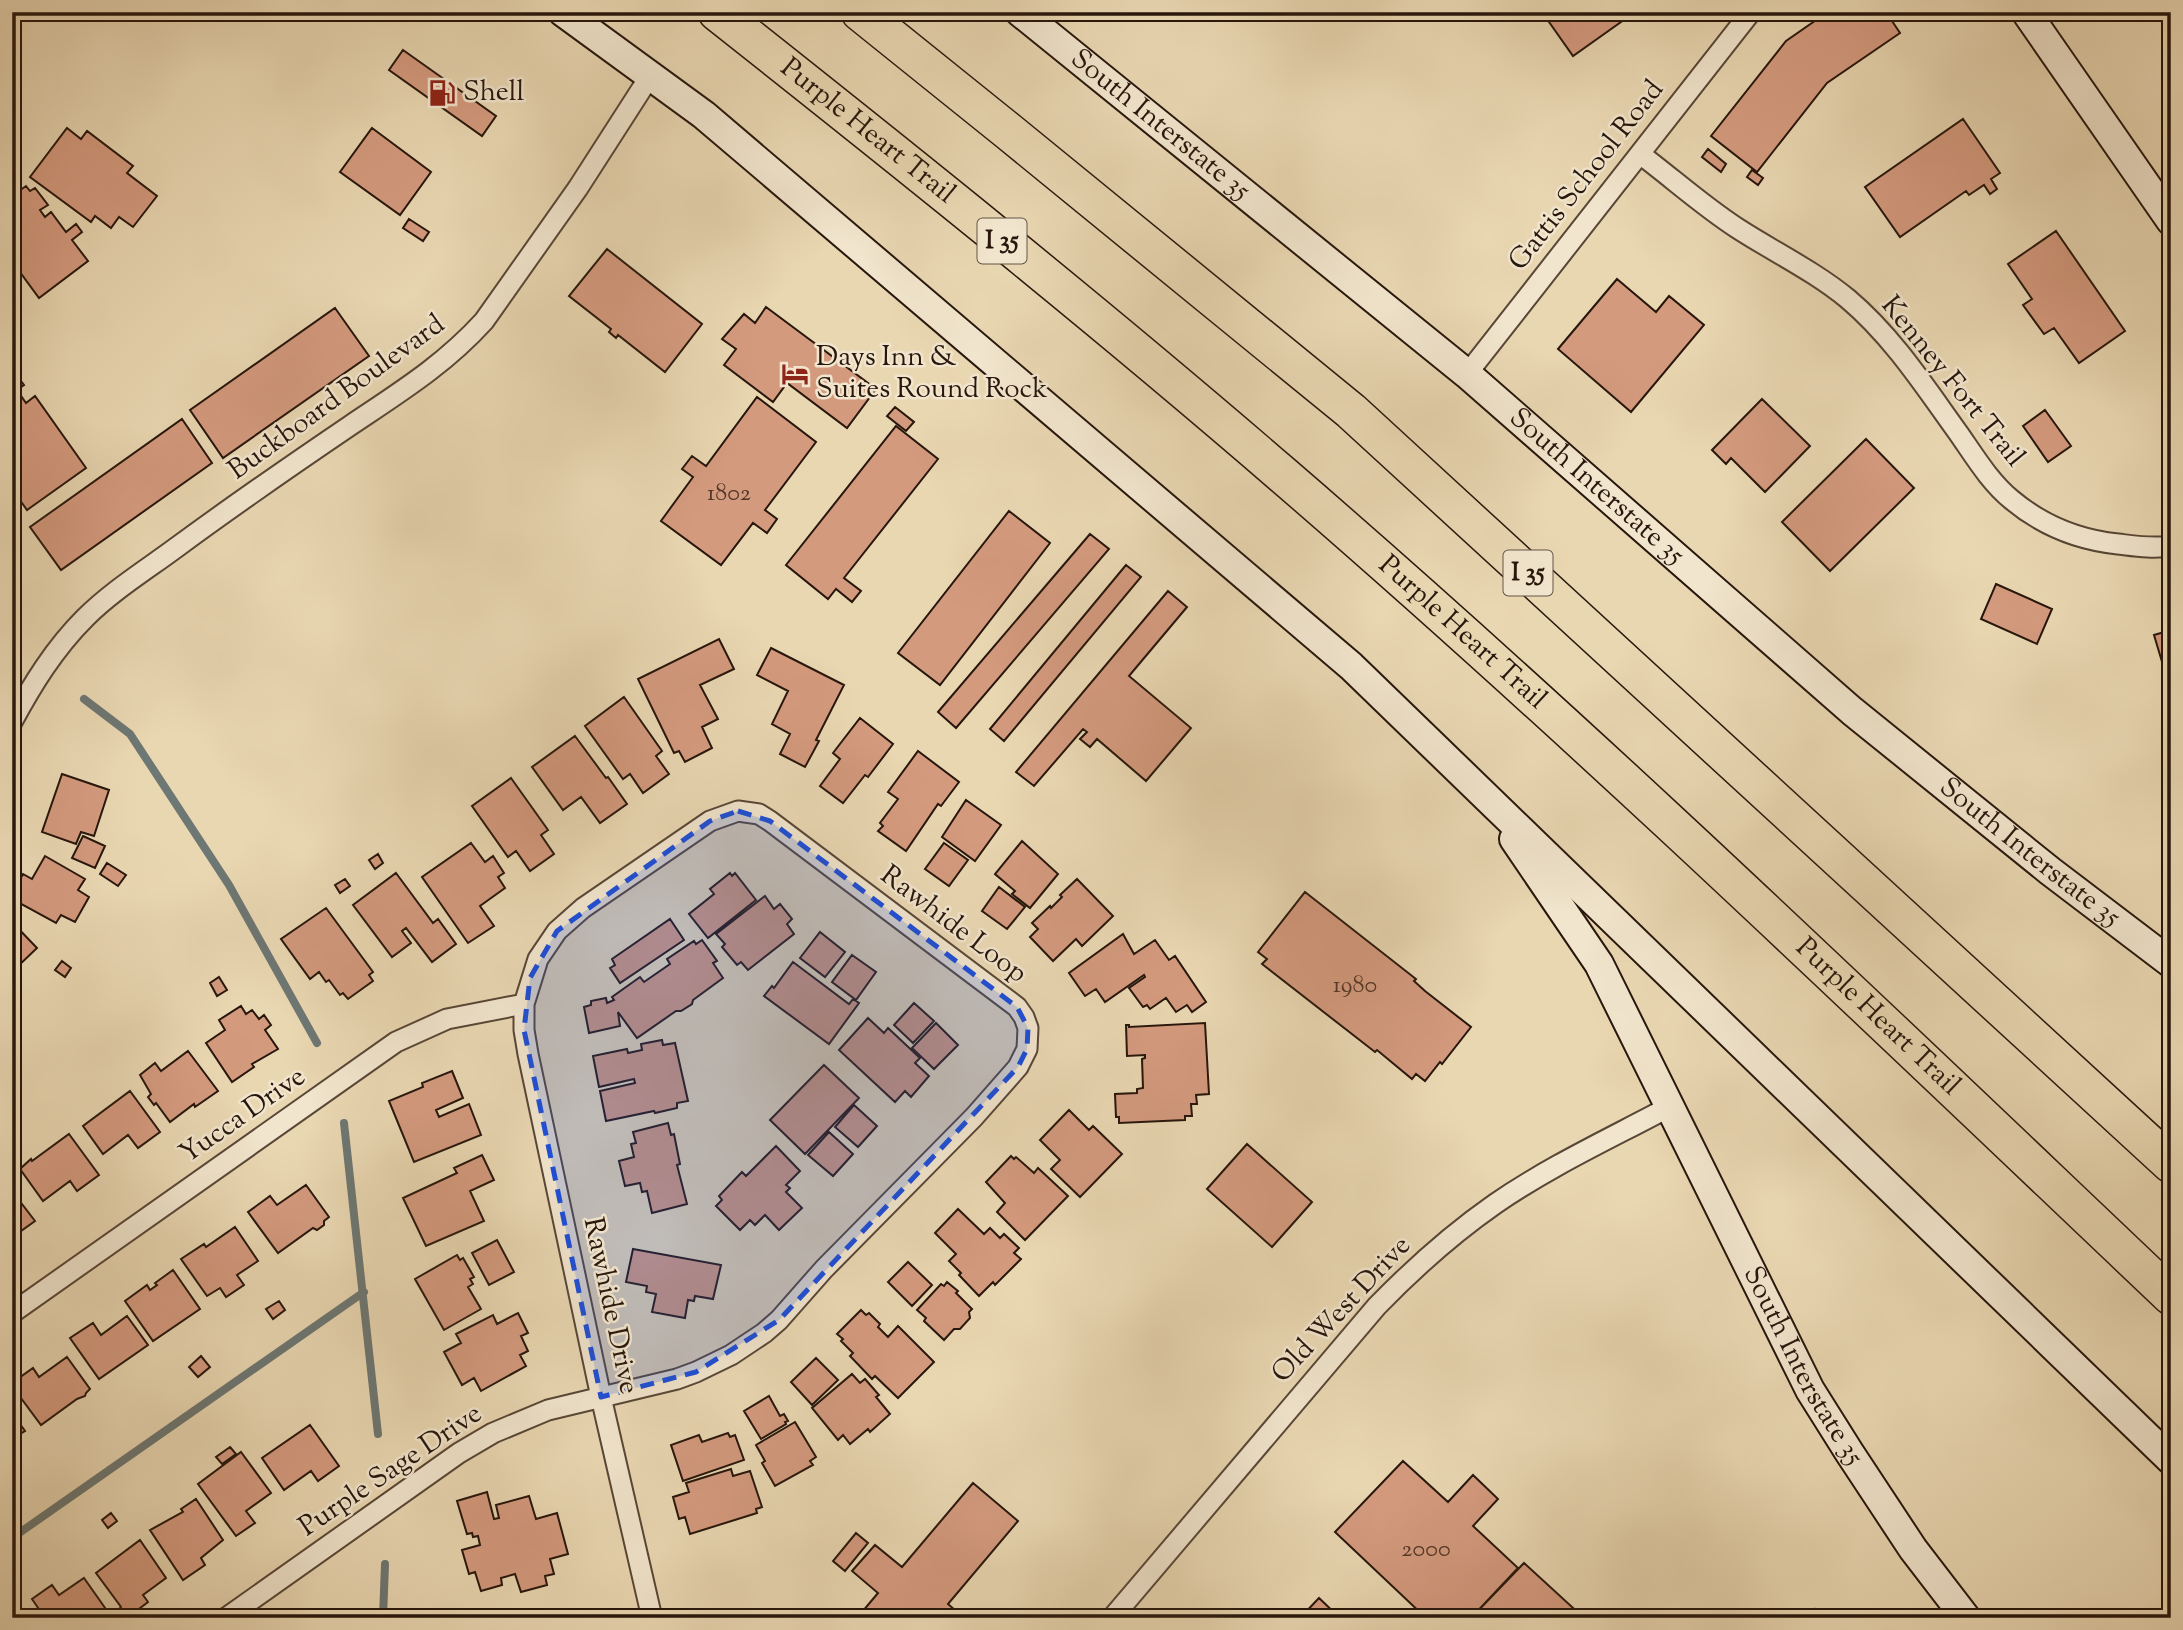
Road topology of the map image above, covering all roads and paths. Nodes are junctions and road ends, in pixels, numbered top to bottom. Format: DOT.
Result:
graph roads {
  1 [pos="563,12"];
  2 [pos="717,12"];
  3 [pos="860,12"];
  4 [pos="1020,12"];
  5 [pos="1751,12"];
  6 [pos="2026,12"];
  7 [pos="650,76"];
  8 [pos="1640,154"];
  9 [pos="2171,221"];
  10 [pos="1467,374"];
  11 [pos="2171,546"];
  12 [pos="12,722"];
  13 [pos="1438,748"];
  14 [pos="2171,963"];
  15 [pos="524,1004"];
  16 [pos="1669,1107"];
  17 [pos="2171,1164"];
  18 [pos="2171,1296"];
  19 [pos="12,1313"];
  20 [pos="601,1397"];
  21 [pos="2171,1460"];
  22 [pos="226,1618"];
  23 [pos="652,1618"];
  24 [pos="1112,1618"];
  25 [pos="1966,1618"];
  1 -- 7 [label="main road, South Interstate 35"];
  2 -- 18 [label="highway, Purple Heart Trail / I 35"];
  3 -- 17 [label="highway, I 35"];
  4 -- 10 [label="main road, South Interstate 35"];
  5 -- 8 [label="street, Gattis School Road"];
  6 -- 9 [label="main road"];
  7 -- 12 [label="street, Buckboard Boulevard"];
  7 -- 13 [label="main road, South Interstate 35"];
  8 -- 10 [label="street, Gattis School Road"];
  8 -- 11 [label="street, Kenney Fort Trail"];
  10 -- 14 [label="main road, South Interstate 35"];
  13 -- 16 [label="main road, South Interstate 35"];
  13 -- 21 [label="main road, South Interstate 35"];
  15 -- 19 [label="street, Yucca Drive"];
  15 -- 20 [label="street, Rawhide Drive"];
  15 -- 20 [label="street, Rawhide Loop"];
  16 -- 24 [label="street, Old West Drive"];
  16 -- 25 [label="main road, South Interstate 35"];
  20 -- 22 [label="street, Purple Sage Drive"];
  20 -- 23 [label="street, Rawhide Drive"];
}
